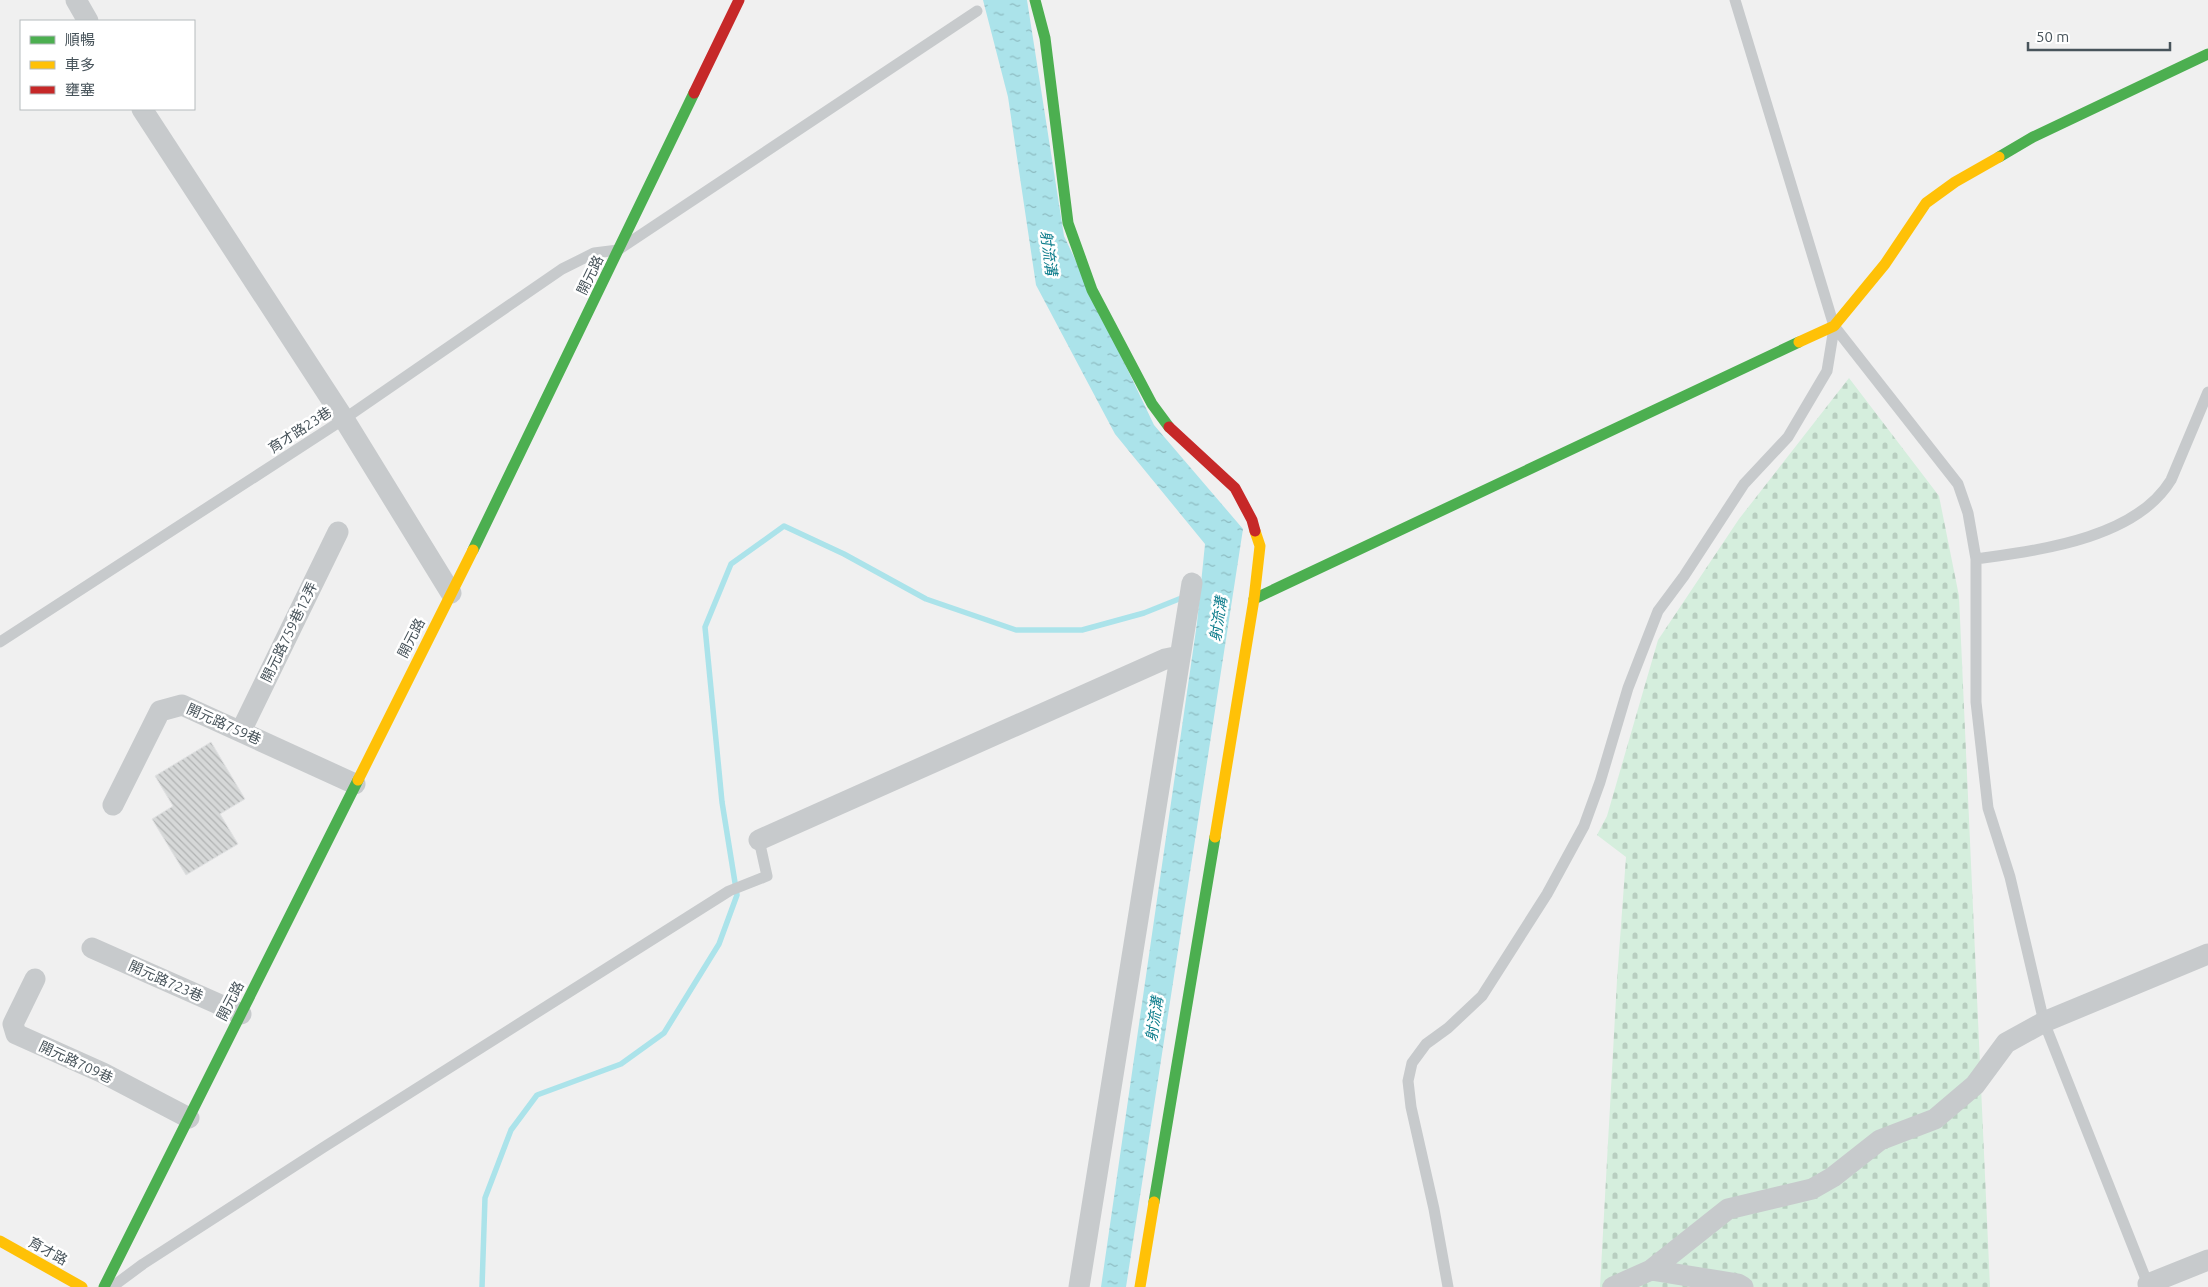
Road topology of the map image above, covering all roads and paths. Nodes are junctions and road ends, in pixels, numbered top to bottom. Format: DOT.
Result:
graph roads {
  1 [pos="76,0"];
  2 [pos="739,0"];
  3 [pos="1035,0"];
  4 [pos="1735,0"];
  5 [pos="977,11"];
  6 [pos="87,20"];
  7 [pos="2208,54"];
  8 [pos="143,110"];
  9 [pos="618,250"];
  10 [pos="1834,326"];
  11 [pos="2208,392"];
  12 [pos="344,419"];
  13 [pos="338,532"];
  14 [pos="1976,559"];
  15 [pos="1192,584"];
  16 [pos="451,593"];
  17 [pos="1254,599"];
  18 [pos="0,642"];
  19 [pos="1180,656"];
  20 [pos="241,731"];
  21 [pos="355,784"];
  22 [pos="113,805"];
  23 [pos="759,840"];
  24 [pos="92,948"];
  25 [pos="2208,954"];
  26 [pos="35,979"];
  27 [pos="241,1014"];
  28 [pos="2044,1022"];
  29 [pos="189,1118"];
  30 [pos="0,1241"];
  31 [pos="2208,1260"];
  32 [pos="1651,1270"];
  33 [pos="2149,1285"];
  34 [pos="82,1287"];
  35 [pos="104,1287"];
  36 [pos="112,1287"];
  37 [pos="1079,1287"];
  38 [pos="1140,1287"];
  39 [pos="1448,1287"];
  40 [pos="1613,1287"];
  41 [pos="1744,1287"];
  1 -- 6 [label="street"];
  2 -- 9 [label="street, 開元路"];
  3 -- 17 [label="street"];
  4 -- 10 [label="lane"];
  5 -- 9 [label="lane"];
  7 -- 10 [label="street"];
  8 -- 12 [label="street"];
  9 -- 12 [label="lane, 育才路23巷"];
  9 -- 16 [label="street, 開元路"];
  10 -- 14 [label="lane"];
  10 -- 17 [label="street"];
  10 -- 39 [label="lane"];
  11 -- 14 [label="lane"];
  12 -- 16 [label="street"];
  12 -- 18 [label="lane, 育才路23巷"];
  13 -- 20 [label="street, 開元路759巷12弄"];
  14 -- 28 [label="lane"];
  15 -- 19 [label="street"];
  16 -- 21 [label="street, 開元路"];
  17 -- 38 [label="street"];
  19 -- 23 [label="street"];
  19 -- 37 [label="street"];
  20 -- 21 [label="street, 開元路759巷"];
  20 -- 22 [label="street, 開元路759巷"];
  21 -- 27 [label="street, 開元路"];
  23 -- 36 [label="lane"];
  24 -- 27 [label="street, 開元路723巷"];
  25 -- 28 [label="street"];
  26 -- 29 [label="street, 開元路709巷"];
  27 -- 29 [label="street, 開元路"];
  28 -- 32 [label="street"];
  28 -- 33 [label="lane"];
  29 -- 35 [label="street, 開元路"];
  30 -- 34 [label="street, 育才路"];
  31 -- 33 [label="street"];
  32 -- 40 [label="street"];
  32 -- 41 [label="street"];
}
